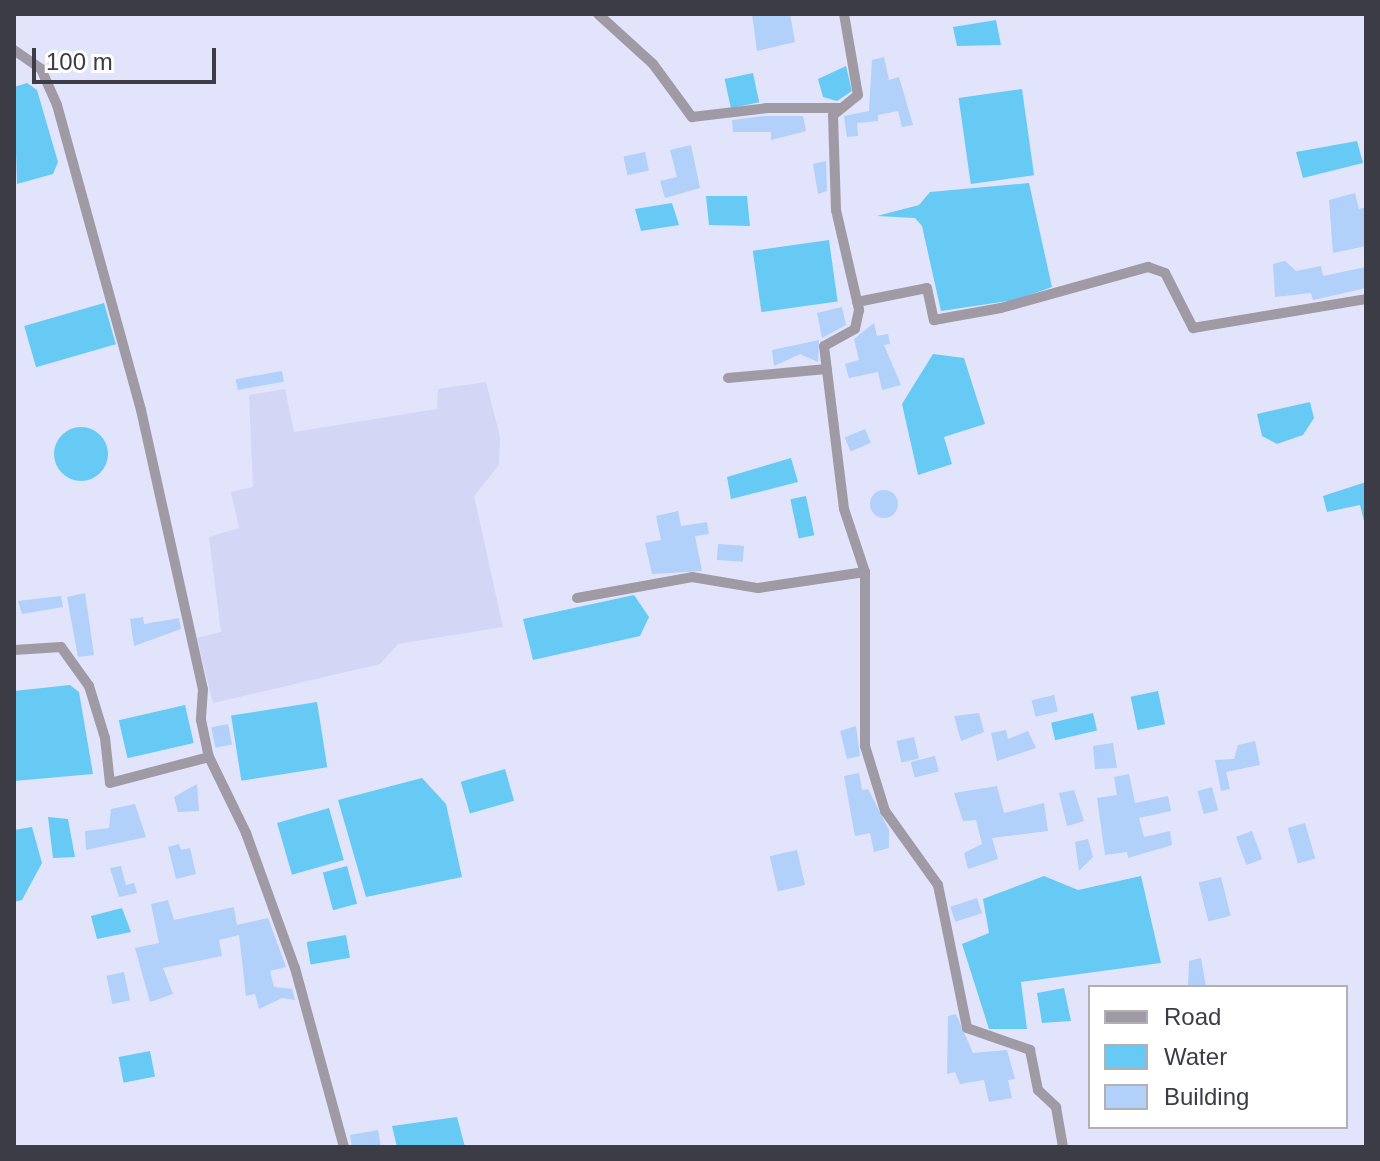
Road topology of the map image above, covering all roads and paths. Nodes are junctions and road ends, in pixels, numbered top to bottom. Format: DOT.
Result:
graph roads {
  1 [pos="598,14"];
  2 [pos="844,14"];
  3 [pos="14,50"];
  4 [pos="841,108"];
  5 [pos="1366,299"];
  6 [pos="857,302"];
  7 [pos="827,369"];
  8 [pos="728,378"];
  9 [pos="865,572"];
  10 [pos="577,598"];
  11 [pos="14,650"];
  12 [pos="209,757"];
  13 [pos="344,1147"];
  14 [pos="1063,1147"];
  1 -- 4 [label="street"];
  2 -- 4 [label="street"];
  3 -- 12 [label="street"];
  4 -- 6 [label="street"];
  5 -- 6 [label="street"];
  6 -- 7 [label="street"];
  7 -- 8 [label="street"];
  7 -- 9 [label="street"];
  9 -- 10 [label="street"];
  9 -- 14 [label="street"];
  11 -- 12 [label="street"];
  12 -- 13 [label="street"];
}
